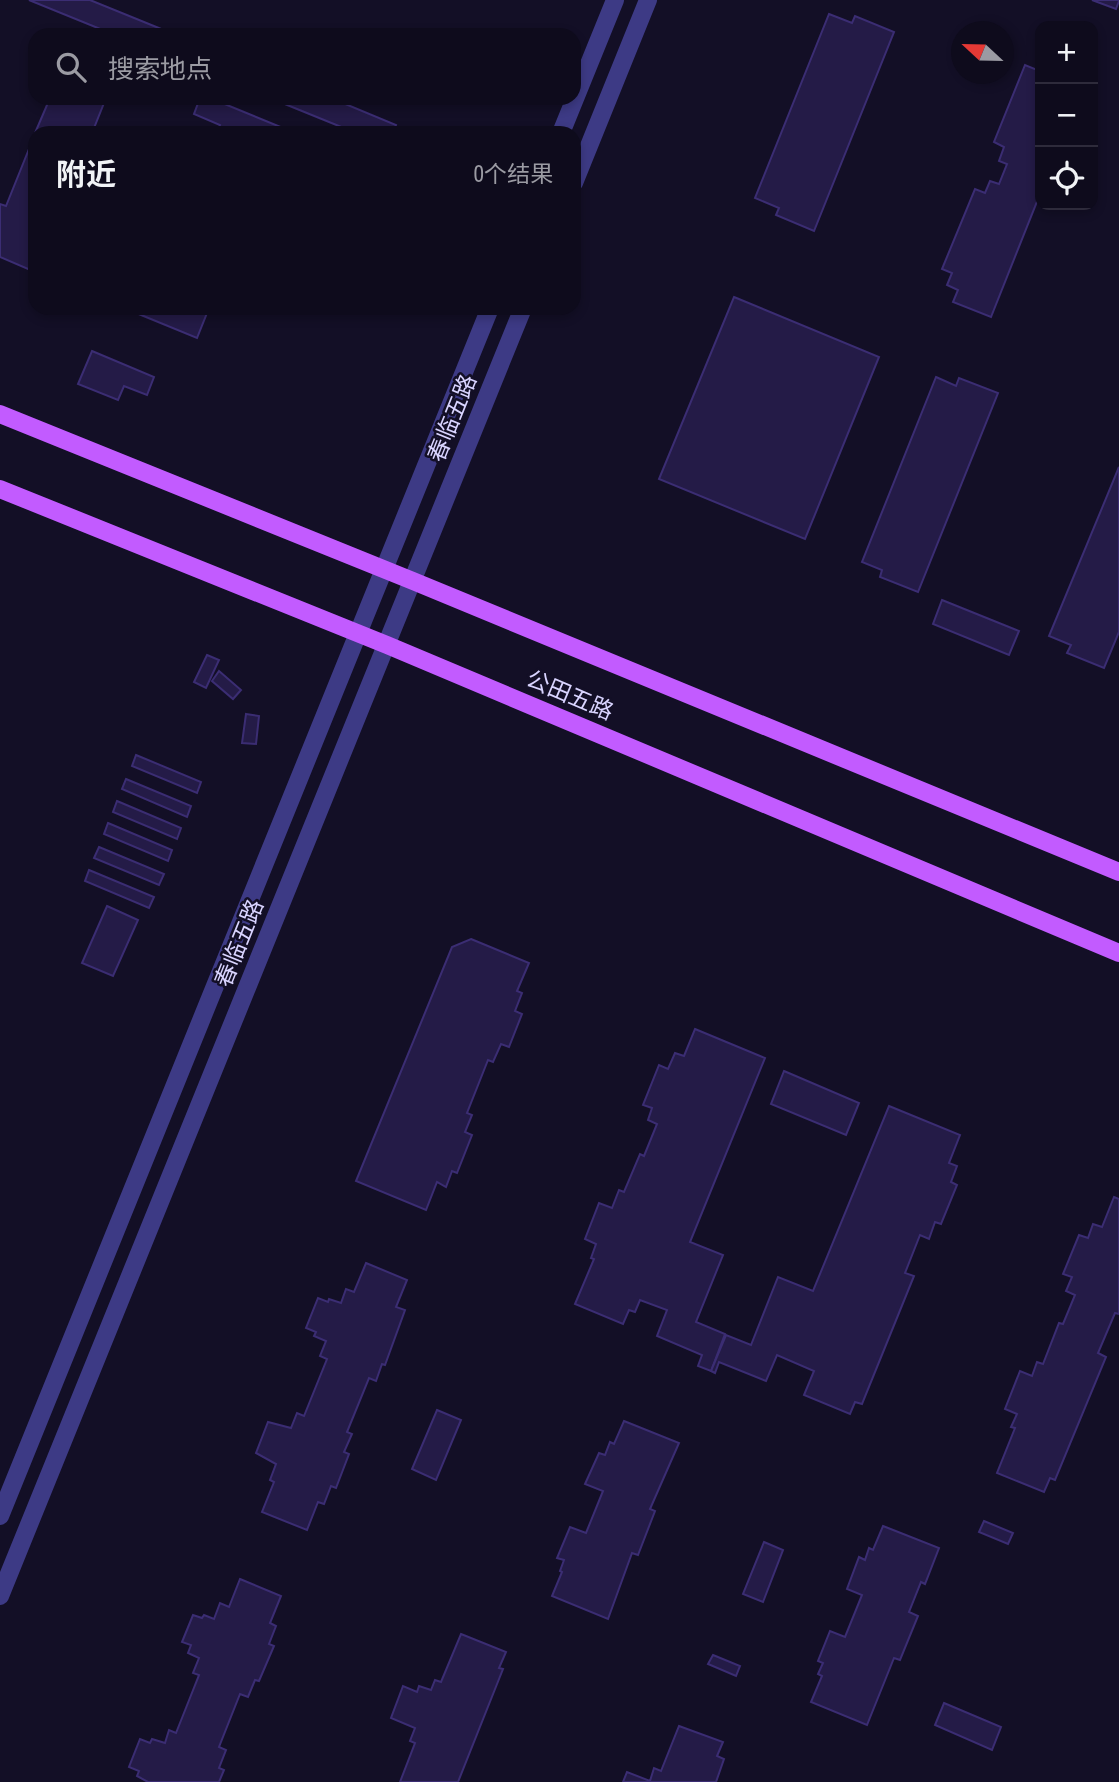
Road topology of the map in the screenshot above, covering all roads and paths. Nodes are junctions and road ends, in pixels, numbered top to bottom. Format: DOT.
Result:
graph roads {
  1 [pos="615,0"];
  2 [pos="648,0"];
  3 [pos="581,84"];
  4 [pos="572,105"];
  5 [pos="564,126"];
  6 [pos="581,166"];
  7 [pos="487,315"];
  8 [pos="520,315"];
  9 [pos="0,414"];
  10 [pos="0,489"];
  11 [pos="384,569"];
  12 [pos="412,580"];
  13 [pos="358,633"];
  14 [pos="387,645"];
  15 [pos="1119,872"];
  16 [pos="1119,953"];
  17 [pos="0,1516"];
  18 [pos="0,1596"];
  1 -- 3 [label="street"];
  2 -- 6 [label="street"];
  4 -- 5 [label="street"];
  7 -- 11 [label="street, 春临五路"];
  8 -- 12 [label="street, 春临五路"];
  9 -- 11 [label="main road, 公田五路"];
  10 -- 13 [label="main road, 公田五路"];
  11 -- 12 [label="main road, 公田五路"];
  11 -- 13 [label="street, 春临五路"];
  12 -- 14 [label="street, 春临五路"];
  12 -- 15 [label="main road, 公田五路"];
  13 -- 14 [label="main road, 公田五路"];
  13 -- 17 [label="street, 春临五路"];
  14 -- 16 [label="main road, 公田五路"];
  14 -- 18 [label="street, 春临五路"];
}
